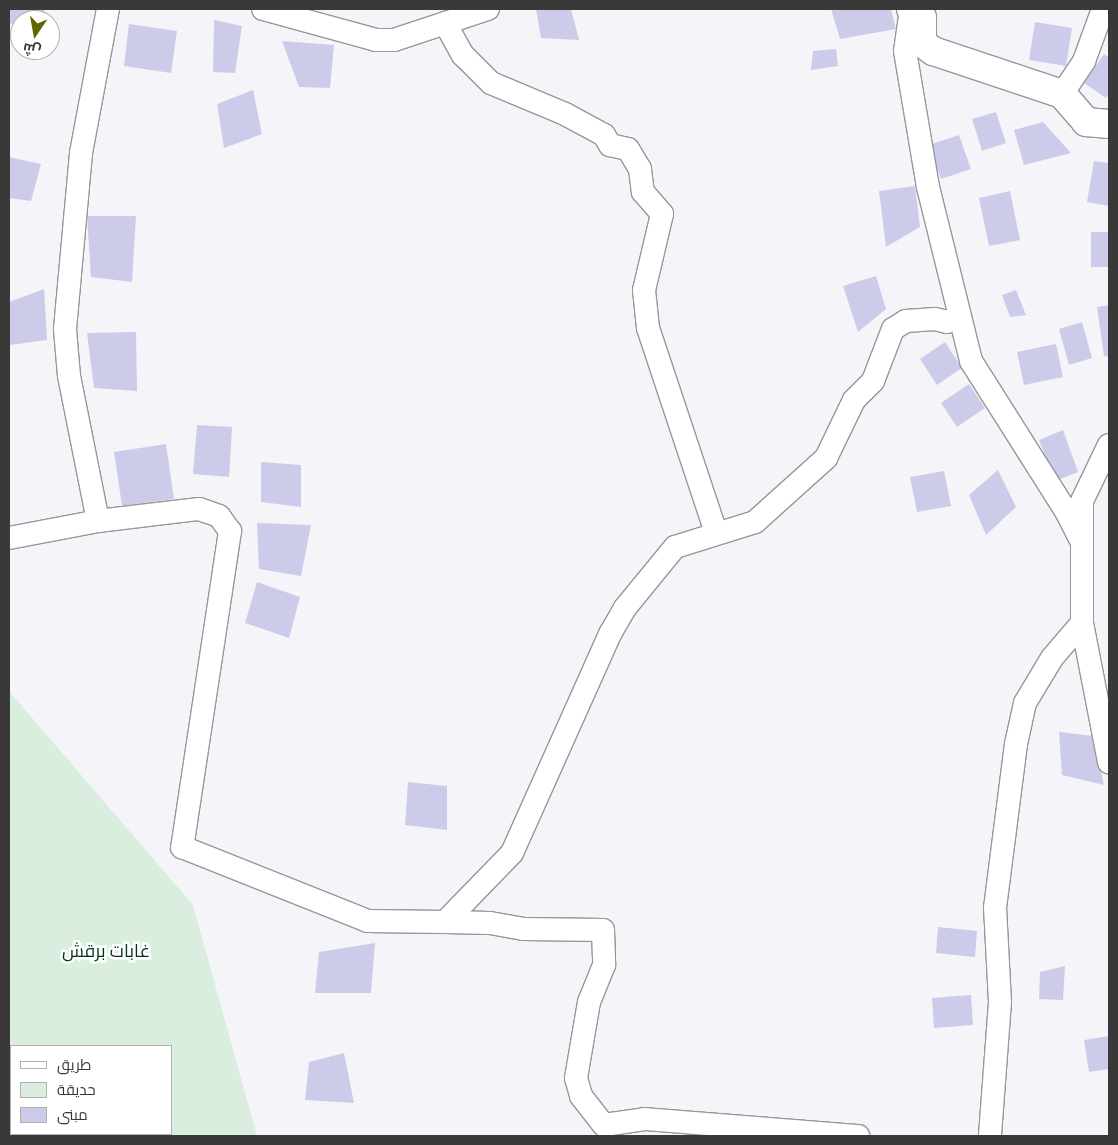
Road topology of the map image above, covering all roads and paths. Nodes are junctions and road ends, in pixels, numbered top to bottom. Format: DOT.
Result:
graph roads {
  1 [pos="108,9"];
  2 [pos="263,9"];
  3 [pos="488,9"];
  4 [pos="911,9"];
  5 [pos="1103,9"];
  6 [pos="445,24"];
  7 [pos="1062,94"];
  8 [pos="1109,124"];
  9 [pos="960,316"];
  10 [pos="1109,445"];
  11 [pos="98,522"];
  12 [pos="716,532"];
  13 [pos="9,538"];
  14 [pos="1082,542"];
  15 [pos="1082,623"];
  16 [pos="1109,762"];
  17 [pos="445,922"];
  18 [pos="858,1136"];
  19 [pos="990,1136"];
  1 -- 11 [label="street"];
  2 -- 6 [label="street"];
  3 -- 6 [label="street"];
  4 -- 7 [label="street"];
  4 -- 9 [label="street"];
  5 -- 7 [label="street"];
  6 -- 12 [label="street"];
  7 -- 8 [label="street"];
  9 -- 12 [label="street"];
  9 -- 14 [label="street"];
  10 -- 14 [label="street"];
  11 -- 13 [label="street"];
  11 -- 17 [label="street"];
  12 -- 17 [label="street"];
  14 -- 15 [label="street"];
  15 -- 16 [label="street"];
  15 -- 19 [label="street"];
  17 -- 18 [label="street"];
}
